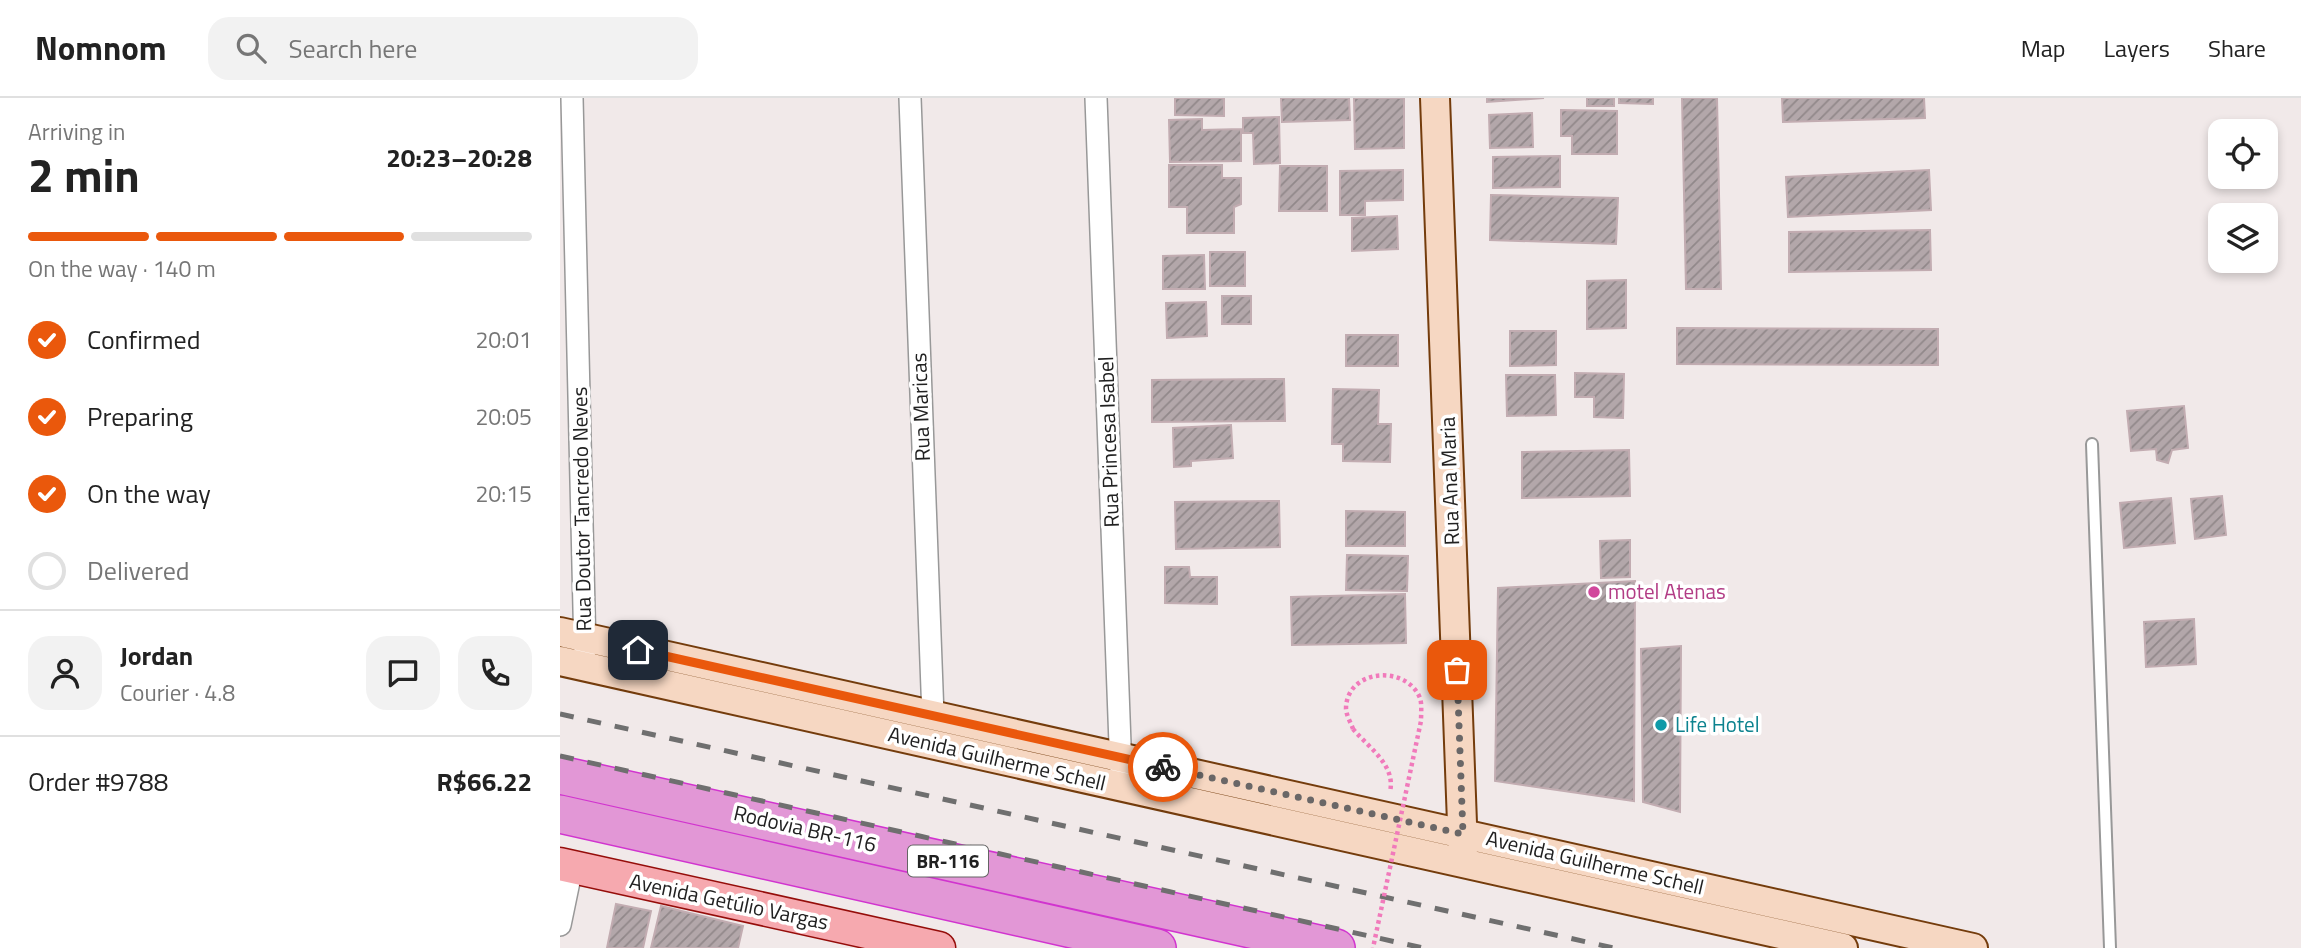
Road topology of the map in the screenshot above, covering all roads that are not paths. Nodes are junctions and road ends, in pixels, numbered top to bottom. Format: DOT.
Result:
graph roads {
  1 [pos="572,98"];
  2 [pos="909,98"];
  3 [pos="1096,98"];
  4 [pos="1435,98"];
  5 [pos="2092,444"];
  6 [pos="572,635"];
  7 [pos="573,664"];
  8 [pos="933,716"];
  9 [pos="1121,758"];
  10 [pos="560,775"];
  11 [pos="1121,787"];
  12 [pos="560,814"];
  13 [pos="1463,834"];
  14 [pos="1463,863"];
  15 [pos="566,866"];
  16 [pos="560,925"];
  17 [pos="939,948"];
  18 [pos="1157,948"];
  19 [pos="1336,948"];
  20 [pos="1843,948"];
  21 [pos="1973,948"];
  22 [pos="2110,948"];
  1 -- 6 [label="street, Rua Doutor Tancredo Neves"];
  2 -- 8 [label="street, Rua Maricas"];
  3 -- 9 [label="street, Rua Princesa Isabel"];
  4 -- 13 [label="main road, Rua Ana Maria"];
  5 -- 22 [label="lane"];
  6 -- 7 [label="street, Rua Doutor Tancredo Neves"];
  6 -- 8 [label="main road, Avenida Guilherme Schell"];
  7 -- 11 [label="main road, Avenida Guilherme Schell"];
  8 -- 9 [label="main road, Avenida Guilherme Schell"];
  9 -- 11 [label="street, Rua Princesa Isabel"];
  9 -- 13 [label="main road, Avenida Guilherme Schell"];
  10 -- 19 [label="highway, Rodovia BR-116 / BR-116"];
  11 -- 14 [label="main road, Avenida Guilherme Schell"];
  12 -- 18 [label="highway, Rodovia BR-116 / BR-116"];
  13 -- 14 [label="main road, Rua Ana Maria"];
  13 -- 21 [label="main road, Avenida Guilherme Schell"];
  14 -- 20 [label="main road, Avenida Guilherme Schell"];
  15 -- 16 [label="street"];
  15 -- 17 [label="main road, Avenida Getúlio Vargas"];
}
